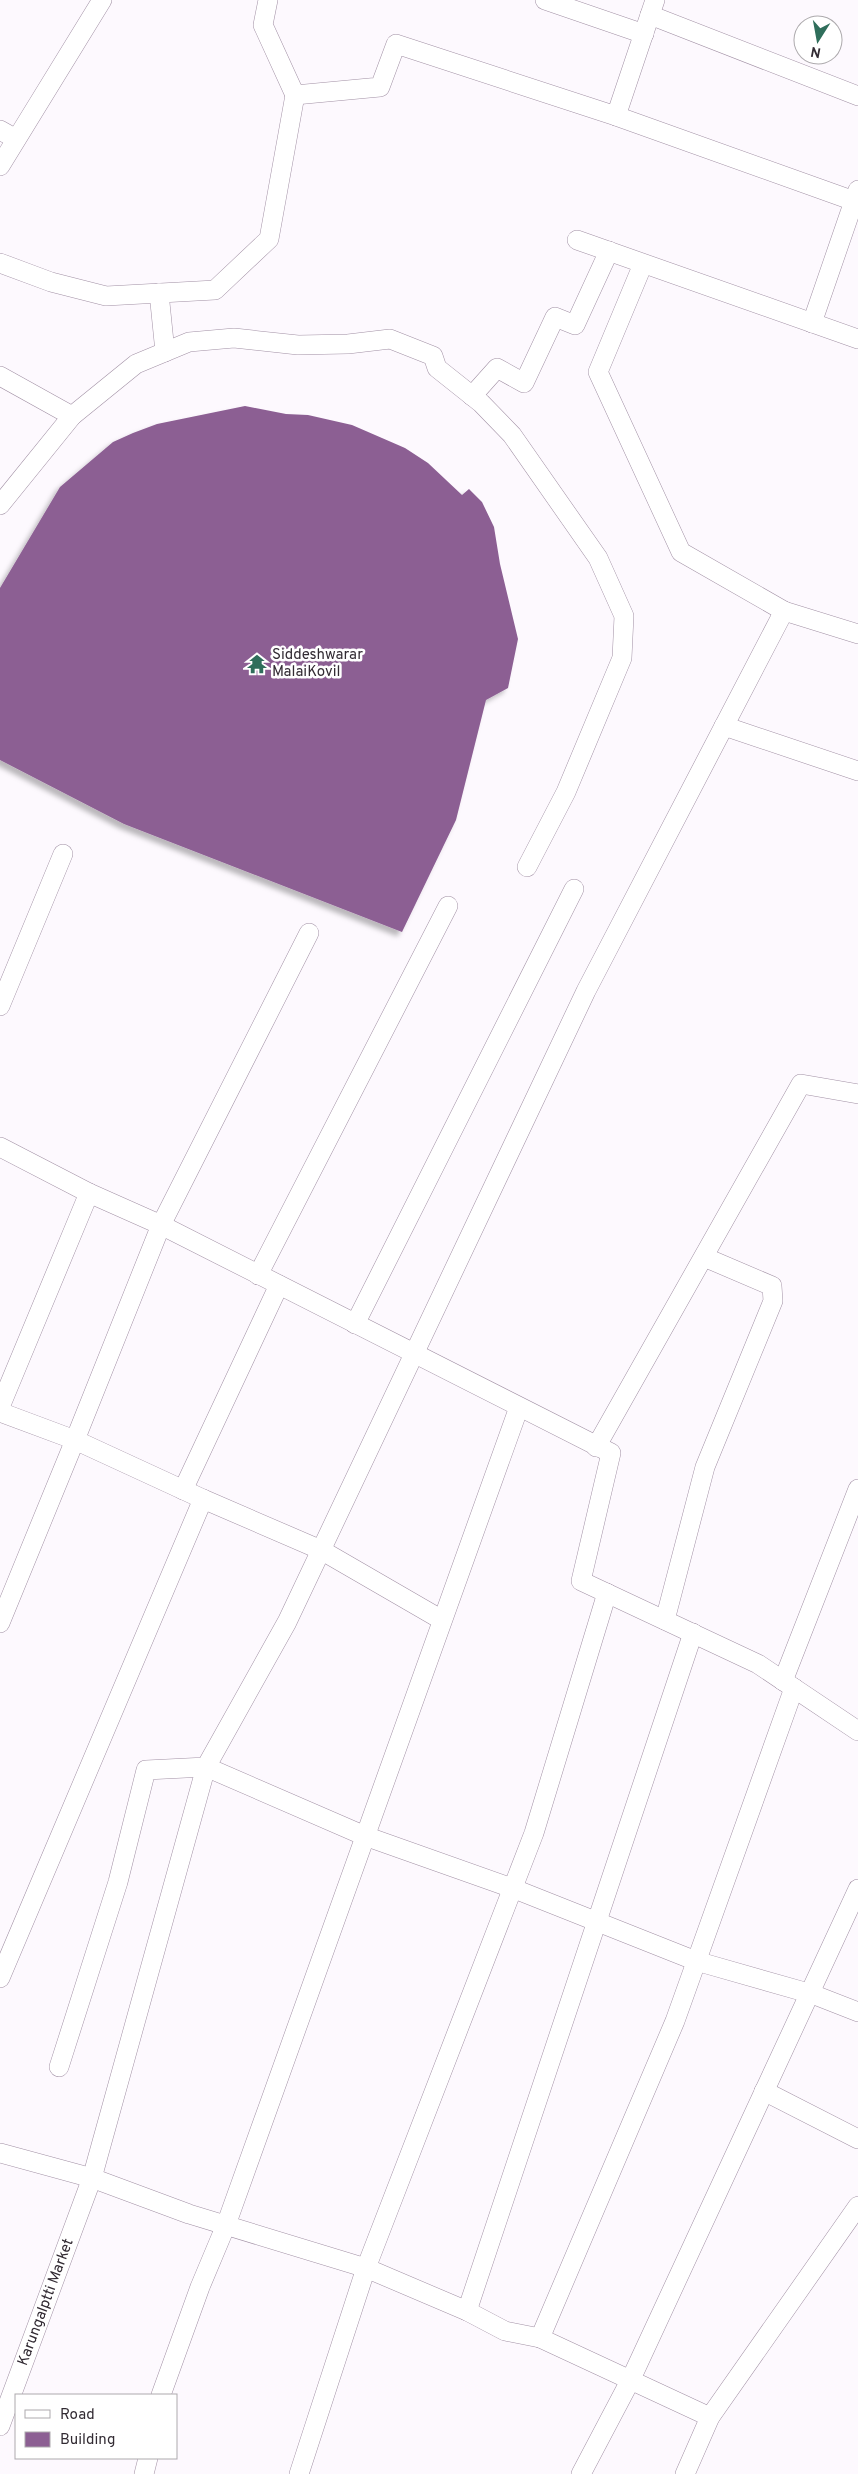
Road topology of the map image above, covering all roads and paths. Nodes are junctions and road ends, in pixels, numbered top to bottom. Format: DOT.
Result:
graph roads {
  1 [pos="102,0"];
  2 [pos="268,0"];
  3 [pos="545,0"];
  4 [pos="652,8"];
  5 [pos="644,34"];
  6 [pos="295,95"];
  7 [pos="858,96"];
  8 [pos="616,116"];
  9 [pos="8,135"];
  10 [pos="0,166"];
  11 [pos="856,196"];
  12 [pos="577,240"];
  13 [pos="609,251"];
  14 [pos="0,263"];
  15 [pos="643,264"];
  16 [pos="159,293"];
  17 [pos="812,324"];
  18 [pos="858,339"];
  19 [pos="165,352"];
  20 [pos="0,376"];
  21 [pos="472,396"];
  22 [pos="72,416"];
  23 [pos="0,505"];
  24 [pos="784,611"];
  25 [pos="858,634"];
  26 [pos="724,726"];
  27 [pos="858,771"];
  28 [pos="63,854"];
  29 [pos="527,867"];
  30 [pos="574,889"];
  31 [pos="448,906"];
  32 [pos="309,933"];
  33 [pos="0,1006"];
  34 [pos="858,1094"];
  35 [pos="0,1147"];
  36 [pos="89,1193"];
  37 [pos="160,1225"];
  38 [pos="704,1257"];
  39 [pos="258,1274"];
  40 [pos="279,1285"];
  41 [pos="355,1324"];
  42 [pos="414,1354"];
  43 [pos="0,1407"];
  44 [pos="519,1407"];
  45 [pos="0,1412"];
  46 [pos="76,1440"];
  47 [pos="596,1446"];
  48 [pos="858,1489"];
  49 [pos="183,1490"];
  50 [pos="203,1499"];
  51 [pos="321,1550"];
  52 [pos="607,1593"];
  53 [pos="442,1620"];
  54 [pos="665,1620"];
  55 [pos="0,1623"];
  56 [pos="692,1633"];
  57 [pos="788,1684"];
  58 [pos="858,1731"];
  59 [pos="206,1767"];
  60 [pos="365,1836"];
  61 [pos="512,1888"];
  62 [pos="858,1889"];
  63 [pos="597,1921"];
  64 [pos="696,1961"];
  65 [pos="0,1978"];
  66 [pos="809,1994"];
  67 [pos="858,2012"];
  68 [pos="59,2067"];
  69 [pos="764,2091"];
  70 [pos="858,2139"];
  71 [pos="0,2153"];
  72 [pos="92,2178"];
  73 [pos="858,2206"];
  74 [pos="226,2225"];
  75 [pos="366,2268"];
  76 [pos="467,2311"];
  77 [pos="540,2338"];
  78 [pos="630,2381"];
  79 [pos="161,2394"];
  80 [pos="710,2417"];
  81 [pos="0,2426"];
  82 [pos="148,2459"];
  83 [pos="144,2474"];
  84 [pos="299,2474"];
  85 [pos="581,2474"];
  86 [pos="685,2474"];
  1 -- 9 [label="street"];
  2 -- 6 [label="street"];
  3 -- 5 [label="street"];
  4 -- 5 [label="street"];
  4 -- 7 [label="street"];
  5 -- 8 [label="street"];
  6 -- 8 [label="street"];
  6 -- 16 [label="street"];
  8 -- 11 [label="street"];
  9 -- 10 [label="street"];
  11 -- 17 [label="street"];
  12 -- 13 [label="street"];
  13 -- 15 [label="street"];
  13 -- 21 [label="street"];
  14 -- 16 [label="street"];
  15 -- 17 [label="street"];
  15 -- 24 [label="street"];
  16 -- 19 [label="street"];
  17 -- 18 [label="street"];
  19 -- 21 [label="street"];
  19 -- 22 [label="street"];
  20 -- 22 [label="street"];
  21 -- 29 [label="street"];
  22 -- 23 [label="street"];
  24 -- 25 [label="street"];
  24 -- 26 [label="street, Karungalptti Market"];
  26 -- 27 [label="street"];
  26 -- 42 [label="street, Karungalptti Market"];
  28 -- 33 [label="street"];
  30 -- 41 [label="street"];
  31 -- 39 [label="street"];
  32 -- 37 [label="street"];
  34 -- 38 [label="street"];
  35 -- 36 [label="street"];
  36 -- 37 [label="street"];
  36 -- 43 [label="street"];
  37 -- 39 [label="street"];
  37 -- 46 [label="street"];
  38 -- 47 [label="street"];
  38 -- 54 [label="street"];
  39 -- 40 [label="street"];
  40 -- 41 [label="street"];
  40 -- 49 [label="street"];
  41 -- 42 [label="street"];
  42 -- 44 [label="street"];
  42 -- 51 [label="street, Karungalptti Market"];
  44 -- 47 [label="street"];
  44 -- 53 [label="street"];
  45 -- 46 [label="street"];
  46 -- 49 [label="street"];
  46 -- 55 [label="street"];
  47 -- 52 [label="street"];
  48 -- 57 [label="street"];
  49 -- 50 [label="street"];
  50 -- 51 [label="street"];
  50 -- 65 [label="street"];
  51 -- 53 [label="street"];
  51 -- 59 [label="street, Karungalptti Market"];
  52 -- 54 [label="street"];
  52 -- 61 [label="street"];
  53 -- 60 [label="street"];
  54 -- 56 [label="street"];
  56 -- 57 [label="street"];
  56 -- 63 [label="street"];
  57 -- 58 [label="street"];
  57 -- 64 [label="street"];
  59 -- 60 [label="street"];
  59 -- 68 [label="street"];
  59 -- 72 [label="street, Karungalptti Market"];
  60 -- 61 [label="street"];
  60 -- 74 [label="street"];
  61 -- 63 [label="street"];
  61 -- 75 [label="street"];
  62 -- 66 [label="street"];
  63 -- 64 [label="street"];
  63 -- 76 [label="street"];
  64 -- 66 [label="street"];
  64 -- 77 [label="street"];
  66 -- 67 [label="street"];
  66 -- 69 [label="street"];
  69 -- 70 [label="street"];
  69 -- 78 [label="street"];
  71 -- 72 [label="street"];
  72 -- 74 [label="street"];
  72 -- 81 [label="street, Karungalptti Market"];
  73 -- 80 [label="street"];
  74 -- 75 [label="street"];
  74 -- 79 [label="street"];
  75 -- 76 [label="street"];
  75 -- 84 [label="street"];
  76 -- 77 [label="street"];
  77 -- 78 [label="street"];
  78 -- 80 [label="street"];
  78 -- 85 [label="street"];
  80 -- 86 [label="street"];
  82 -- 83 [label="street"];
}
